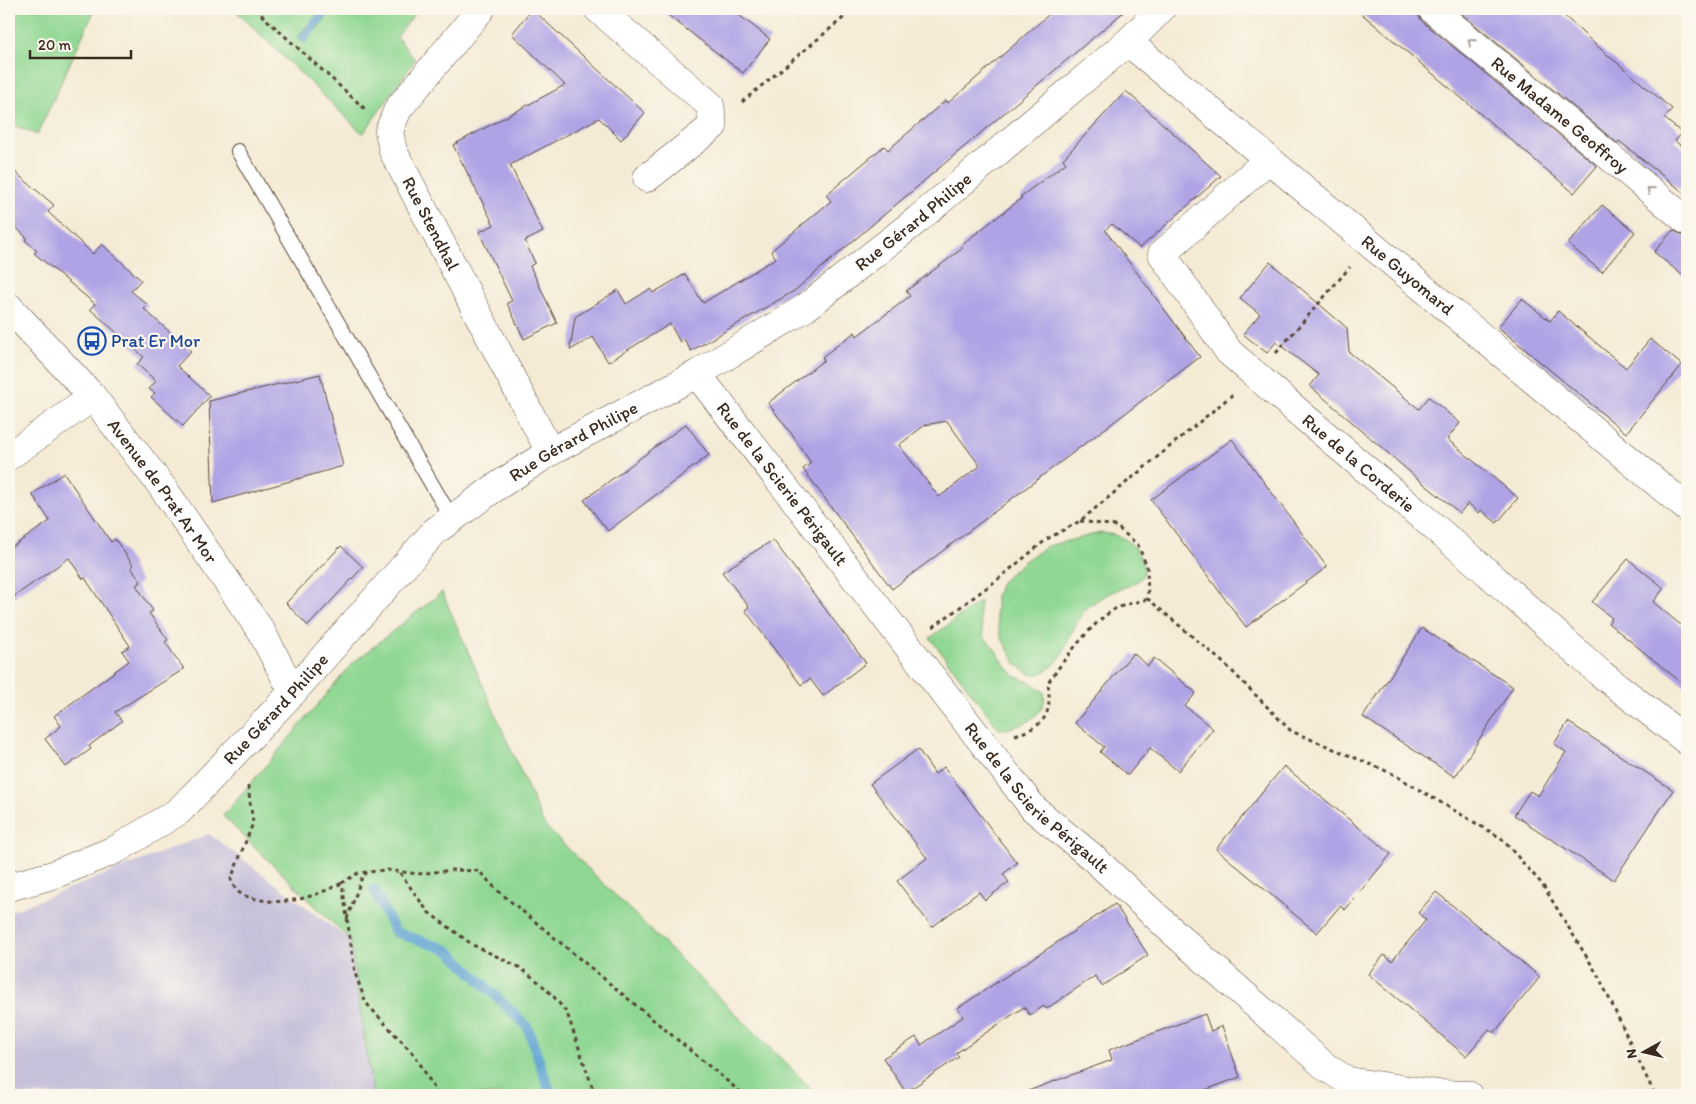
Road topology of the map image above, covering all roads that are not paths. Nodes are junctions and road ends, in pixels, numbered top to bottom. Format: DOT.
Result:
graph roads {
  1 [pos="481,9"];
  2 [pos="598,9"];
  3 [pos="1161,9"];
  4 [pos="1432,9"];
  5 [pos="1128,42"];
  6 [pos="238,151"];
  7 [pos="1268,160"];
  8 [pos="647,178"];
  9 [pos="1687,221"];
  10 [pos="9,307"];
  11 [pos="697,374"];
  12 [pos="93,397"];
  13 [pos="550,452"];
  14 [pos="9,456"];
  15 [pos="1687,508"];
  16 [pos="452,519"];
  17 [pos="293,692"];
  18 [pos="1687,742"];
  19 [pos="9,887"];
  20 [pos="1468,1095"];
  1 -- 13 [label="street, Rue Stendhal"];
  2 -- 8 [label="street"];
  3 -- 5 [label="street, Rue Gérard Philipe"];
  9 -- 4 [label="street, Rue Madame Geoffroy, one-way"];
  5 -- 7 [label="street, Rue Guyomard"];
  5 -- 11 [label="street, Rue Gérard Philipe"];
  6 -- 16 [label="lane"];
  7 -- 15 [label="street, Rue Guyomard"];
  7 -- 18 [label="street, Rue de la Corderie"];
  10 -- 12 [label="street, Avenue de Prat Ar Mor"];
  11 -- 13 [label="street, Rue Gérard Philipe"];
  11 -- 20 [label="street, Rue de la Scierie Périgault"];
  12 -- 14 [label="street"];
  12 -- 17 [label="street, Avenue de Prat Ar Mor"];
  13 -- 16 [label="street, Rue Gérard Philipe"];
  16 -- 17 [label="street, Rue Gérard Philipe"];
  17 -- 19 [label="street, Rue Gérard Philipe"];
}
